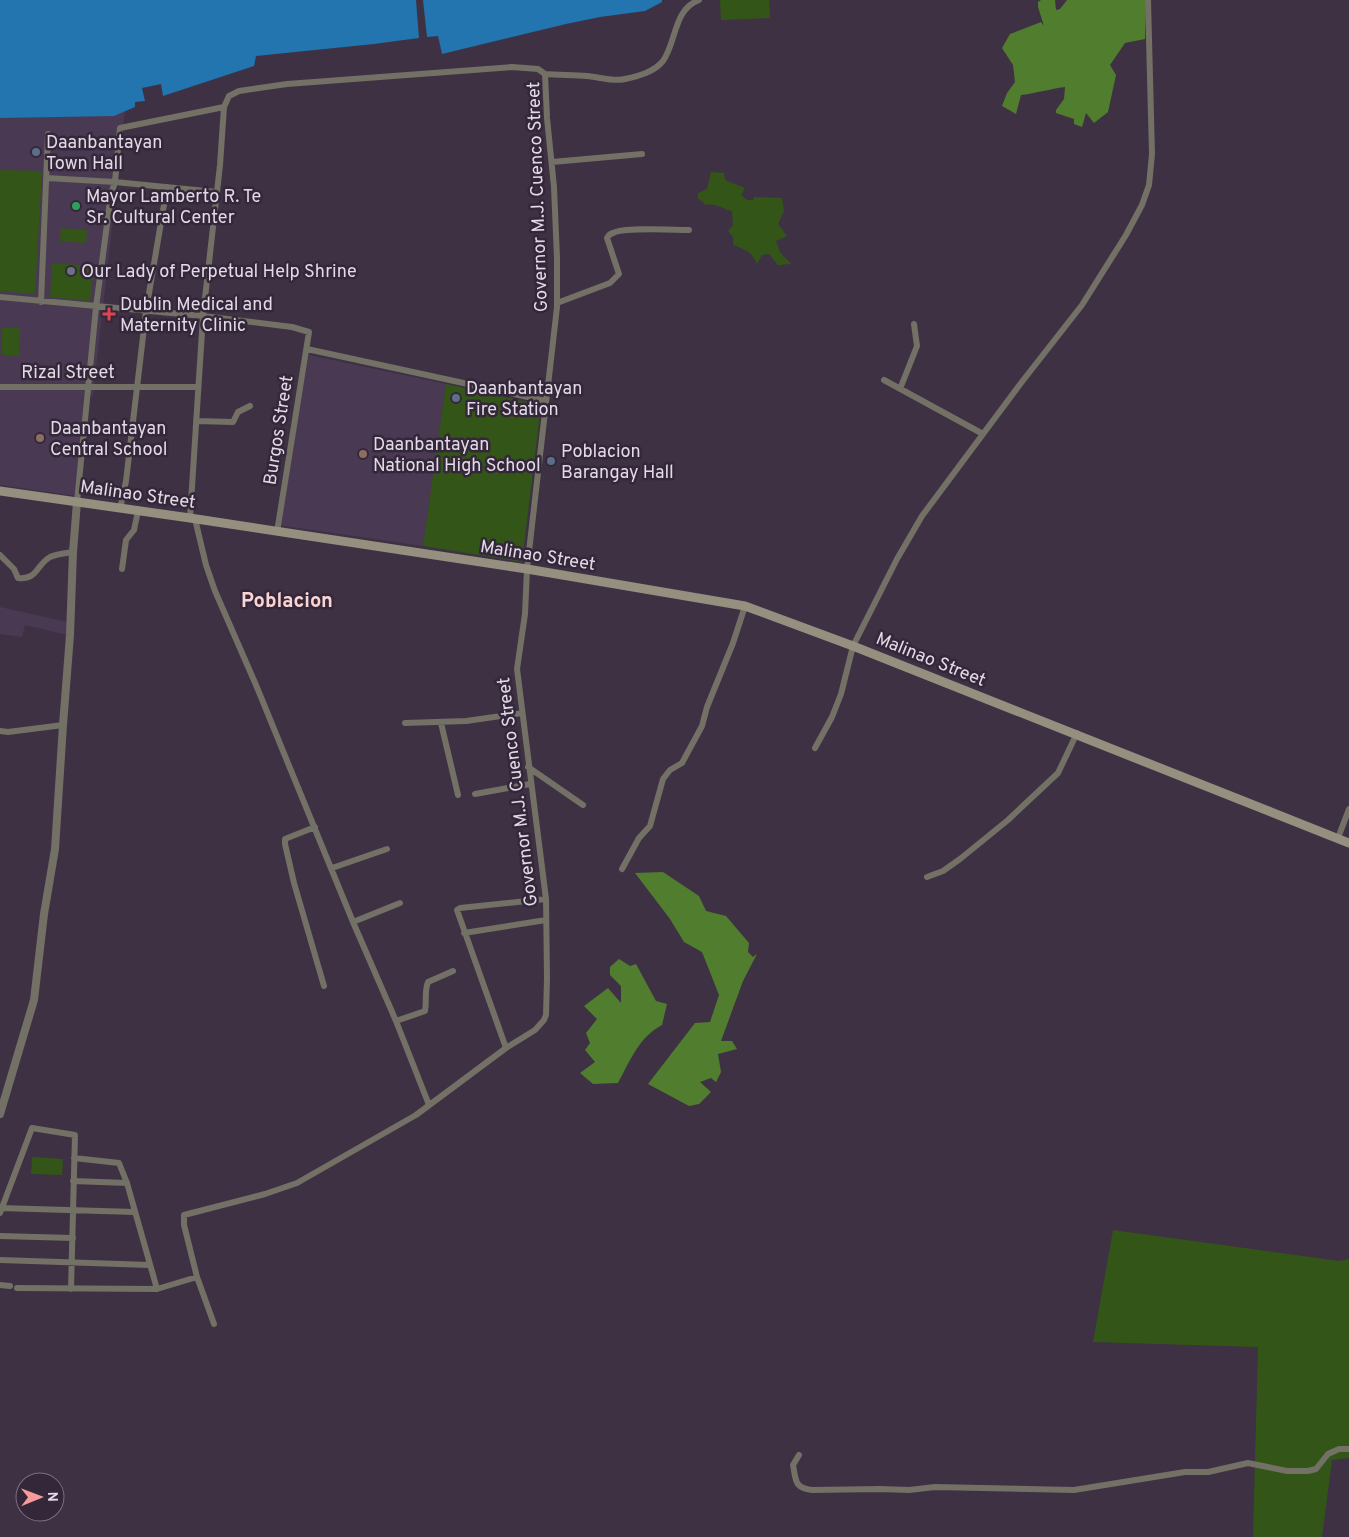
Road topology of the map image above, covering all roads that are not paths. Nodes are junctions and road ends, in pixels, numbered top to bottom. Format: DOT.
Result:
graph roads {
  1 [pos="700,0"];
  2 [pos="1148,0"];
  3 [pos="545,74"];
  4 [pos="224,107"];
  5 [pos="48,134"];
  6 [pos="642,154"];
  7 [pos="552,162"];
  8 [pos="47,178"];
  9 [pos="115,182"];
  10 [pos="167,187"];
  11 [pos="216,192"];
  12 [pos="689,230"];
  13 [pos="0,298"];
  14 [pos="41,302"];
  15 [pos="557,303"];
  16 [pos="96,306"];
  17 [pos="146,311"];
  18 [pos="203,316"];
  19 [pos="914,324"];
  20 [pos="307,349"];
  21 [pos="884,380"];
  22 [pos="0,387"];
  23 [pos="136,387"];
  24 [pos="198,387"];
  25 [pos="89,388"];
  26 [pos="900,388"];
  27 [pos="546,401"];
  28 [pos="250,406"];
  29 [pos="196,422"];
  30 [pos="983,434"];
  31 [pos="0,491"];
  32 [pos="77,502"];
  33 [pos="120,508"];
  34 [pos="138,511"];
  35 [pos="193,518"];
  36 [pos="277,532"];
  37 [pos="73,552"];
  38 [pos="0,555"];
  39 [pos="122,569"];
  40 [pos="527,569"];
  41 [pos="745,606"];
  42 [pos="853,646"];
  43 [pos="522,713"];
  44 [pos="405,723"];
  45 [pos="441,723"];
  46 [pos="62,725"];
  47 [pos="0,731"];
  48 [pos="1077,733"];
  49 [pos="815,748"];
  50 [pos="528,768"];
  51 [pos="530,784"];
  52 [pos="474,794"];
  53 [pos="458,795"];
  54 [pos="583,805"];
  55 [pos="1349,809"];
  56 [pos="315,827"];
  57 [pos="1338,838"];
  58 [pos="1349,843"];
  59 [pos="387,850"];
  60 [pos="332,868"];
  61 [pos="622,869"];
  62 [pos="928,877"];
  63 [pos="546,899"];
  64 [pos="400,903"];
  65 [pos="546,920"];
  66 [pos="353,922"];
  67 [pos="464,933"];
  68 [pos="454,971"];
  69 [pos="324,986"];
  70 [pos="396,1021"];
  71 [pos="506,1048"];
  72 [pos="429,1105"];
  73 [pos="0,1114"];
  74 [pos="74,1158"];
  75 [pos="73,1181"];
  76 [pos="127,1183"];
  77 [pos="1,1210"];
  78 [pos="73,1210"];
  79 [pos="135,1212"];
  80 [pos="0,1236"];
  81 [pos="73,1238"];
  82 [pos="0,1260"];
  83 [pos="73,1263"];
  84 [pos="150,1265"];
  85 [pos="197,1276"];
  86 [pos="0,1286"];
  87 [pos="71,1289"];
  88 [pos="156,1289"];
  89 [pos="214,1324"];
  90 [pos="1349,1449"];
  91 [pos="799,1455"];
  1 -- 3 [label="street, Governor M.J. Cuenco Street"];
  2 -- 30 [label="street"];
  3 -- 4 [label="street"];
  3 -- 7 [label="street, Governor M.J. Cuenco Street"];
  4 -- 9 [label="street"];
  4 -- 11 [label="street"];
  5 -- 8 [label="street"];
  6 -- 7 [label="street"];
  7 -- 15 [label="street, Governor M.J. Cuenco Street"];
  8 -- 9 [label="street"];
  8 -- 14 [label="street"];
  9 -- 10 [label="street"];
  9 -- 16 [label="street"];
  10 -- 11 [label="street"];
  10 -- 17 [label="street"];
  11 -- 18 [label="street"];
  12 -- 15 [label="street"];
  13 -- 14 [label="street"];
  14 -- 16 [label="street"];
  15 -- 27 [label="street, Governor M.J. Cuenco Street"];
  16 -- 17 [label="street"];
  16 -- 25 [label="street"];
  17 -- 18 [label="street"];
  17 -- 23 [label="street"];
  18 -- 20 [label="street, Burgos Street"];
  18 -- 24 [label="street"];
  19 -- 26 [label="street"];
  20 -- 27 [label="street"];
  20 -- 36 [label="street, Burgos Street"];
  21 -- 26 [label="street"];
  22 -- 25 [label="street, Rizal Street"];
  23 -- 24 [label="street, Rizal Street"];
  23 -- 25 [label="street, Rizal Street"];
  23 -- 33 [label="street"];
  24 -- 29 [label="street"];
  25 -- 32 [label="street"];
  26 -- 30 [label="street"];
  27 -- 40 [label="street, Governor M.J. Cuenco Street"];
  28 -- 29 [label="street"];
  29 -- 35 [label="street"];
  30 -- 42 [label="street"];
  31 -- 32 [label="main road, Malinao Street"];
  32 -- 33 [label="main road, Malinao Street"];
  32 -- 37 [label="street"];
  33 -- 34 [label="main road, Malinao Street"];
  34 -- 35 [label="main road, Malinao Street"];
  34 -- 39 [label="street"];
  35 -- 36 [label="main road, Malinao Street"];
  35 -- 56 [label="street"];
  36 -- 40 [label="main road, Malinao Street"];
  37 -- 38 [label="street"];
  37 -- 46 [label="street"];
  40 -- 41 [label="main road, Malinao Street"];
  40 -- 43 [label="street, Governor M.J. Cuenco Street"];
  41 -- 42 [label="main road, Malinao Street"];
  41 -- 61 [label="street"];
  42 -- 48 [label="main road, Malinao Street"];
  42 -- 49 [label="street"];
  43 -- 45 [label="street"];
  43 -- 50 [label="street, Governor M.J. Cuenco Street"];
  44 -- 45 [label="street"];
  45 -- 53 [label="street"];
  46 -- 47 [label="street"];
  46 -- 73 [label="street"];
  48 -- 57 [label="main road, Malinao Street"];
  48 -- 62 [label="street"];
  50 -- 51 [label="street, Governor M.J. Cuenco Street"];
  50 -- 54 [label="street"];
  51 -- 52 [label="street"];
  51 -- 63 [label="street, Governor M.J. Cuenco Street"];
  55 -- 57 [label="street"];
  56 -- 60 [label="street"];
  56 -- 69 [label="street"];
  57 -- 58 [label="main road, Malinao Street"];
  59 -- 60 [label="street"];
  60 -- 66 [label="street"];
  63 -- 65 [label="street, Governor M.J. Cuenco Street"];
  63 -- 67 [label="street"];
  64 -- 66 [label="street"];
  65 -- 67 [label="street"];
  65 -- 71 [label="street, Governor M.J. Cuenco Street"];
  66 -- 70 [label="street"];
  67 -- 71 [label="street"];
  68 -- 70 [label="street"];
  70 -- 72 [label="street"];
  71 -- 72 [label="street"];
  72 -- 85 [label="street"];
  74 -- 75 [label="street"];
  74 -- 76 [label="street"];
  74 -- 77 [label="street"];
  75 -- 76 [label="street"];
  75 -- 78 [label="street"];
  76 -- 79 [label="street"];
  77 -- 78 [label="street"];
  78 -- 79 [label="street"];
  78 -- 81 [label="street"];
  79 -- 84 [label="street"];
  80 -- 81 [label="street"];
  81 -- 83 [label="street"];
  82 -- 83 [label="street"];
  83 -- 84 [label="street"];
  83 -- 87 [label="street"];
  84 -- 88 [label="street"];
  85 -- 88 [label="street"];
  85 -- 89 [label="street"];
  86 -- 87 [label="street"];
  87 -- 88 [label="street"];
  90 -- 91 [label="street"];
}
